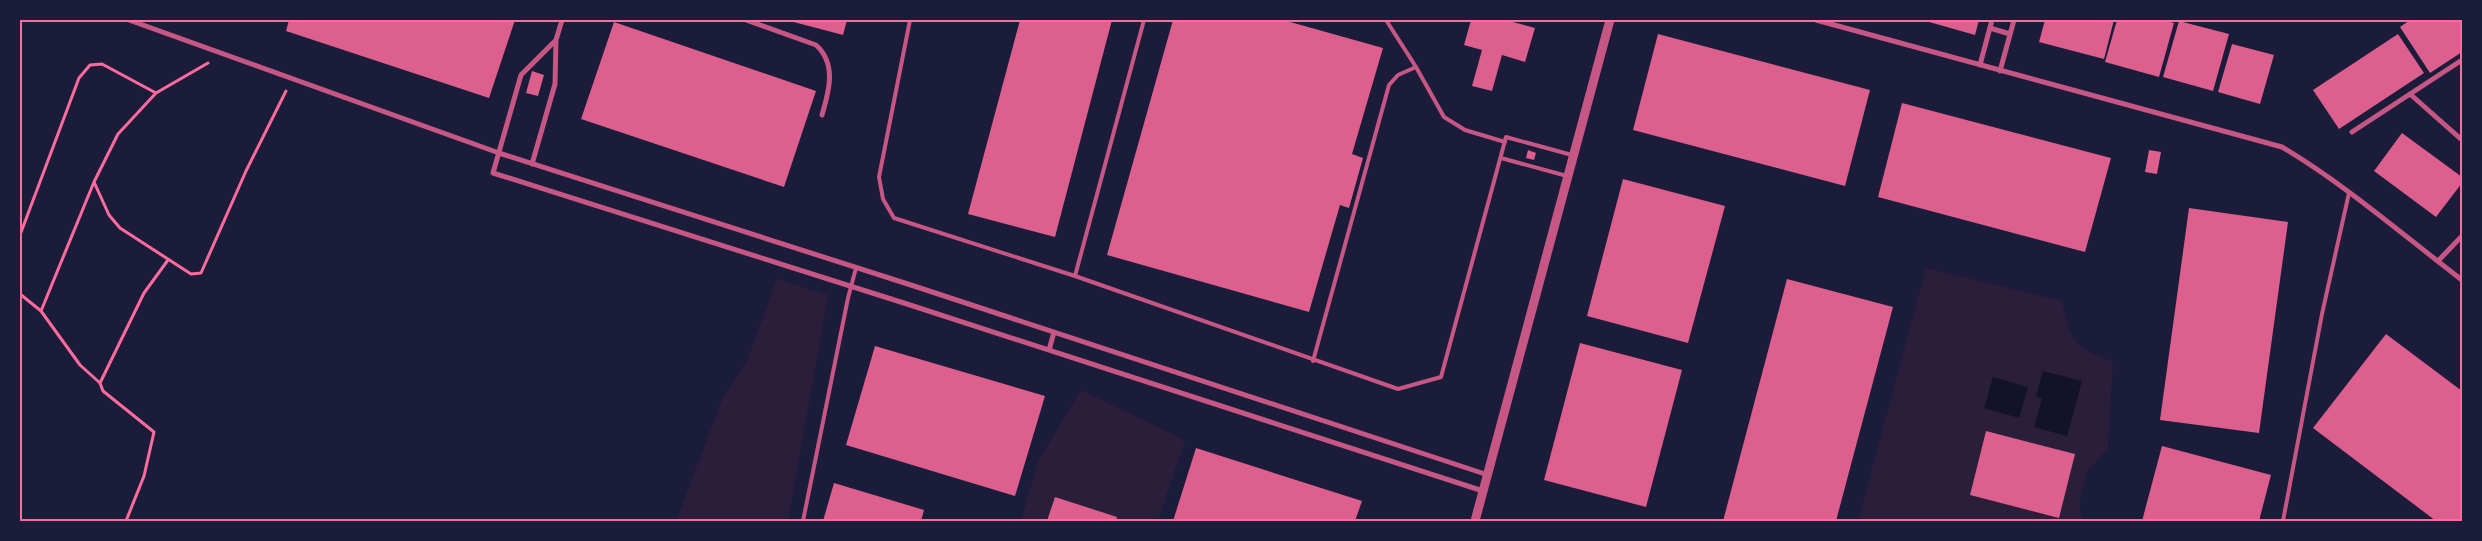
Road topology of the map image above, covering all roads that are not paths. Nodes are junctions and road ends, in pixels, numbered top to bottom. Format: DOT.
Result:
graph roads {
  1 [pos="130,20"];
  2 [pos="562,20"];
  3 [pos="746,20"];
  4 [pos="910,20"];
  5 [pos="1144,20"];
  6 [pos="1386,20"];
  7 [pos="1610,20"];
  8 [pos="1816,20"];
  9 [pos="1992,20"];
  10 [pos="2014,20"];
  11 [pos="1990,28"];
  12 [pos="2010,34"];
  13 [pos="556,40"];
  14 [pos="2462,60"];
  15 [pos="1980,65"];
  16 [pos="1416,67"];
  17 [pos="2000,71"];
  18 [pos="2410,94"];
  19 [pos="822,115"];
  20 [pos="2352,132"];
  21 [pos="1506,140"];
  22 [pos="2462,140"];
  23 [pos="498,153"];
  24 [pos="1574,156"];
  25 [pos="1501,158"];
  26 [pos="532,164"];
  27 [pos="1568,177"];
  28 [pos="2349,193"];
  29 [pos="2462,236"];
  30 [pos="2438,261"];
  31 [pos="856,268"];
  32 [pos="1075,276"];
  33 [pos="2462,280"];
  34 [pos="851,286"];
  35 [pos="1054,332"];
  36 [pos="1049,350"];
  37 [pos="1313,361"];
  38 [pos="1488,475"];
  39 [pos="1484,491"];
  40 [pos="803,521"];
  41 [pos="1475,521"];
  42 [pos="2283,521"];
  1 -- 23 [label="street"];
  2 -- 13 [label="street"];
  3 -- 19 [label="street"];
  4 -- 32 [label="lane"];
  5 -- 32 [label="lane"];
  6 -- 16 [label="lane"];
  7 -- 24 [label="street"];
  8 -- 15 [label="street"];
  9 -- 11 [label="street"];
  10 -- 12 [label="street"];
  11 -- 12 [label="street"];
  11 -- 15 [label="street"];
  12 -- 17 [label="street"];
  13 -- 23 [label="street"];
  13 -- 26 [label="street"];
  14 -- 18 [label="street"];
  15 -- 17 [label="street"];
  16 -- 21 [label="lane"];
  16 -- 37 [label="lane"];
  17 -- 28 [label="street"];
  18 -- 20 [label="street"];
  18 -- 22 [label="street"];
  21 -- 24 [label="lane"];
  21 -- 25 [label="lane"];
  23 -- 26 [label="street"];
  23 -- 34 [label="street"];
  24 -- 27 [label="street"];
  25 -- 27 [label="lane"];
  25 -- 37 [label="lane"];
  26 -- 31 [label="street"];
  27 -- 38 [label="street"];
  28 -- 30 [label="street"];
  28 -- 42 [label="lane"];
  29 -- 30 [label="street"];
  30 -- 33 [label="street"];
  31 -- 34 [label="lane"];
  31 -- 35 [label="street"];
  32 -- 37 [label="lane"];
  34 -- 36 [label="street"];
  34 -- 40 [label="lane"];
  35 -- 36 [label="street"];
  35 -- 38 [label="street"];
  36 -- 39 [label="street"];
  38 -- 39 [label="street"];
  39 -- 41 [label="street"];
}
